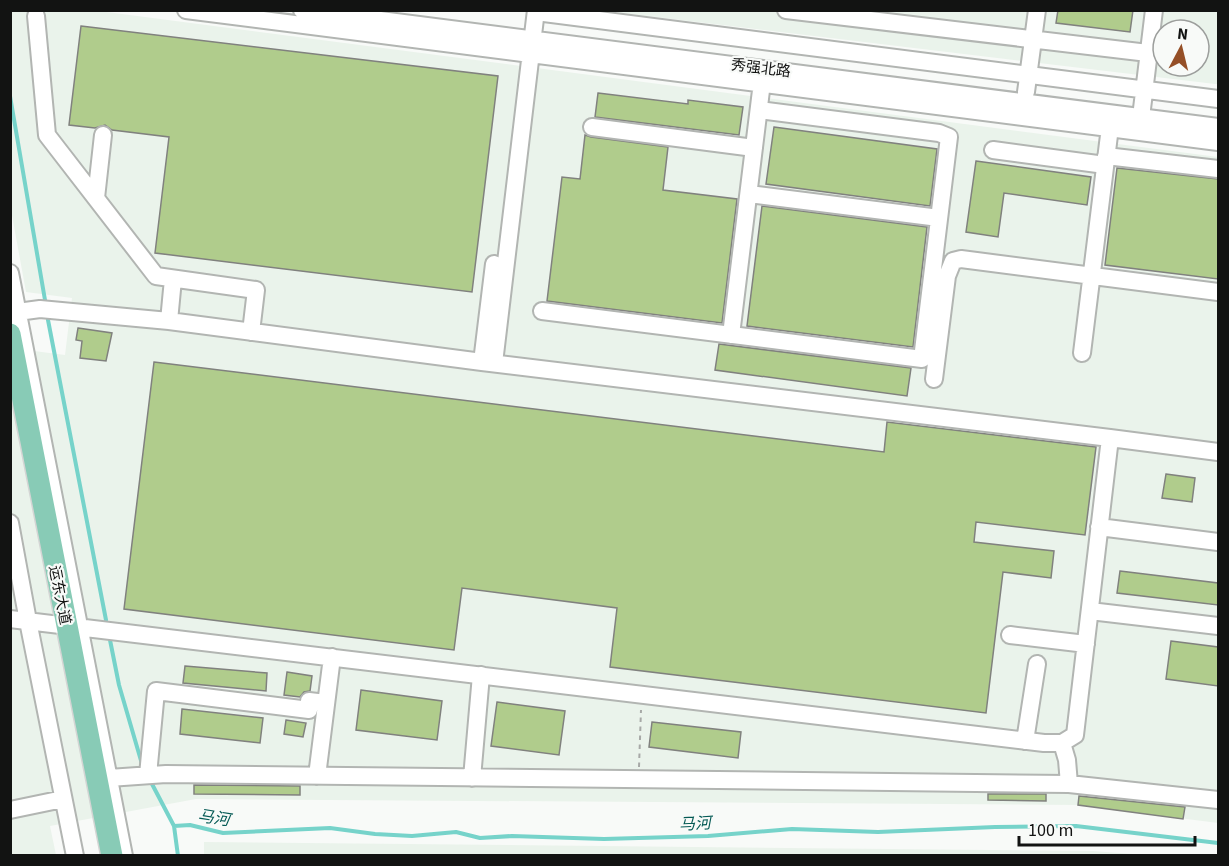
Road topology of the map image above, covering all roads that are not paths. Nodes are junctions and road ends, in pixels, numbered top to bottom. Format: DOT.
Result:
graph roads {
  1 [pos="186,10"];
  2 [pos="303,10"];
  3 [pos="384,10"];
  4 [pos="786,10"];
  5 [pos="1037,10"];
  6 [pos="1154,10"];
  7 [pos="36,16"];
  8 [pos="529,33"];
  9 [pos="1033,39"];
  10 [pos="1148,53"];
  11 [pos="764,70"];
  12 [pos="1028,75"];
  13 [pos="1144,90"];
  14 [pos="1026,92"];
  15 [pos="1218,99"];
  16 [pos="759,110"];
  17 [pos="1142,112"];
  18 [pos="1111,115"];
  19 [pos="1218,117"];
  20 [pos="592,127"];
  21 [pos="1218,127"];
  22 [pos="103,135"];
  23 [pos="1218,142"];
  24 [pos="754,148"];
  25 [pos="993,150"];
  26 [pos="1106,161"];
  27 [pos="1218,169"];
  28 [pos="748,194"];
  29 [pos="96,198"];
  30 [pos="939,218"];
  31 [pos="10,273"];
  32 [pos="1092,276"];
  33 [pos="173,279"];
  34 [pos="1218,292"];
  35 [pos="542,311"];
  36 [pos="14,312"];
  37 [pos="169,321"];
  38 [pos="251,332"];
  39 [pos="10,334"];
  40 [pos="731,335"];
  41 [pos="1082,353"];
  42 [pos="488,363"];
  43 [pos="934,379"];
  44 [pos="10,406"];
  45 [pos="1110,438"];
  46 [pos="1218,452"];
  47 [pos="10,523"];
  48 [pos="1100,527"];
  49 [pos="1218,542"];
  50 [pos="1090,611"];
  51 [pos="10,619"];
  52 [pos="28,621"];
  53 [pos="67,625"];
  54 [pos="1218,626"];
  55 [pos="1010,635"];
  56 [pos="1086,644"];
  57 [pos="332,657"];
  58 [pos="1037,664"];
  59 [pos="482,675"];
  60 [pos="326,703"];
  61 [pos="1025,741"];
  62 [pos="1062,743"];
  63 [pos="148,775"];
  64 [pos="317,776"];
  65 [pos="109,778"];
  66 [pos="472,778"];
  67 [pos="1069,784"];
  68 [pos="63,799"];
  69 [pos="1218,800"];
  70 [pos="10,810"];
  71 [pos="75,855"];
  72 [pos="98,855"];
  73 [pos="112,855"];
  74 [pos="124,855"];
  1 -- 8 [label="street"];
  2 -- 8 [label="street, 秀强北路"];
  3 -- 8 [label="street, 秀强北路"];
  4 -- 9 [label="street"];
  5 -- 9 [label="street"];
  6 -- 10 [label="street"];
  7 -- 29 [label="street"];
  8 -- 11 [label="street, 秀强北路"];
  8 -- 11 [label="street"];
  8 -- 12 [label="street"];
  8 -- 42 [label="street"];
  9 -- 10 [label="street"];
  9 -- 12 [label="street"];
  10 -- 13 [label="street"];
  11 -- 14 [label="street, 秀强北路"];
  11 -- 16 [label="street"];
  11 -- 18 [label="street, 秀强北路"];
  12 -- 13 [label="street"];
  12 -- 14 [label="street"];
  13 -- 15 [label="street"];
  13 -- 17 [label="street"];
  14 -- 18 [label="street, 秀强北路"];
  16 -- 24 [label="street"];
  16 -- 30 [label="street"];
  17 -- 18 [label="street, 秀强北路"];
  17 -- 19 [label="street, 秀强北路"];
  17 -- 21 [label="street, 秀强北路"];
  18 -- 23 [label="street"];
  18 -- 26 [label="street"];
  20 -- 24 [label="street"];
  22 -- 29 [label="street"];
  24 -- 28 [label="street"];
  25 -- 26 [label="street"];
  26 -- 27 [label="street"];
  26 -- 32 [label="street"];
  28 -- 30 [label="street"];
  28 -- 40 [label="street"];
  29 -- 33 [label="street"];
  30 -- 40 [label="street"];
  31 -- 36 [label="street"];
  32 -- 34 [label="street"];
  32 -- 41 [label="street"];
  32 -- 43 [label="street"];
  33 -- 37 [label="street"];
  33 -- 38 [label="street"];
  35 -- 40 [label="street"];
  36 -- 37 [label="street"];
  36 -- 53 [label="street"];
  37 -- 38 [label="street"];
  38 -- 42 [label="street"];
  39 -- 53 [label="main road, 运东大道"];
  42 -- 45 [label="street"];
  44 -- 53 [label="main road, 运东大道"];
  45 -- 46 [label="street"];
  45 -- 48 [label="street"];
  47 -- 52 [label="street"];
  48 -- 49 [label="street"];
  48 -- 50 [label="street"];
  50 -- 54 [label="street"];
  50 -- 56 [label="street"];
  51 -- 52 [label="street"];
  52 -- 53 [label="street"];
  52 -- 68 [label="street"];
  53 -- 57 [label="street"];
  53 -- 65 [label="street"];
  53 -- 72 [label="main road, 运东大道"];
  53 -- 73 [label="main road, 运东大道"];
  55 -- 56 [label="street"];
  56 -- 62 [label="street"];
  57 -- 59 [label="street"];
  57 -- 60 [label="street"];
  58 -- 61 [label="street"];
  59 -- 61 [label="street"];
  59 -- 66 [label="street"];
  60 -- 63 [label="street"];
  60 -- 64 [label="street"];
  61 -- 62 [label="street"];
  62 -- 67 [label="street"];
  63 -- 64 [label="street"];
  63 -- 65 [label="street"];
  64 -- 66 [label="street"];
  65 -- 74 [label="street"];
  66 -- 67 [label="street"];
  67 -- 69 [label="street"];
  68 -- 70 [label="street"];
  68 -- 71 [label="street"];
}
